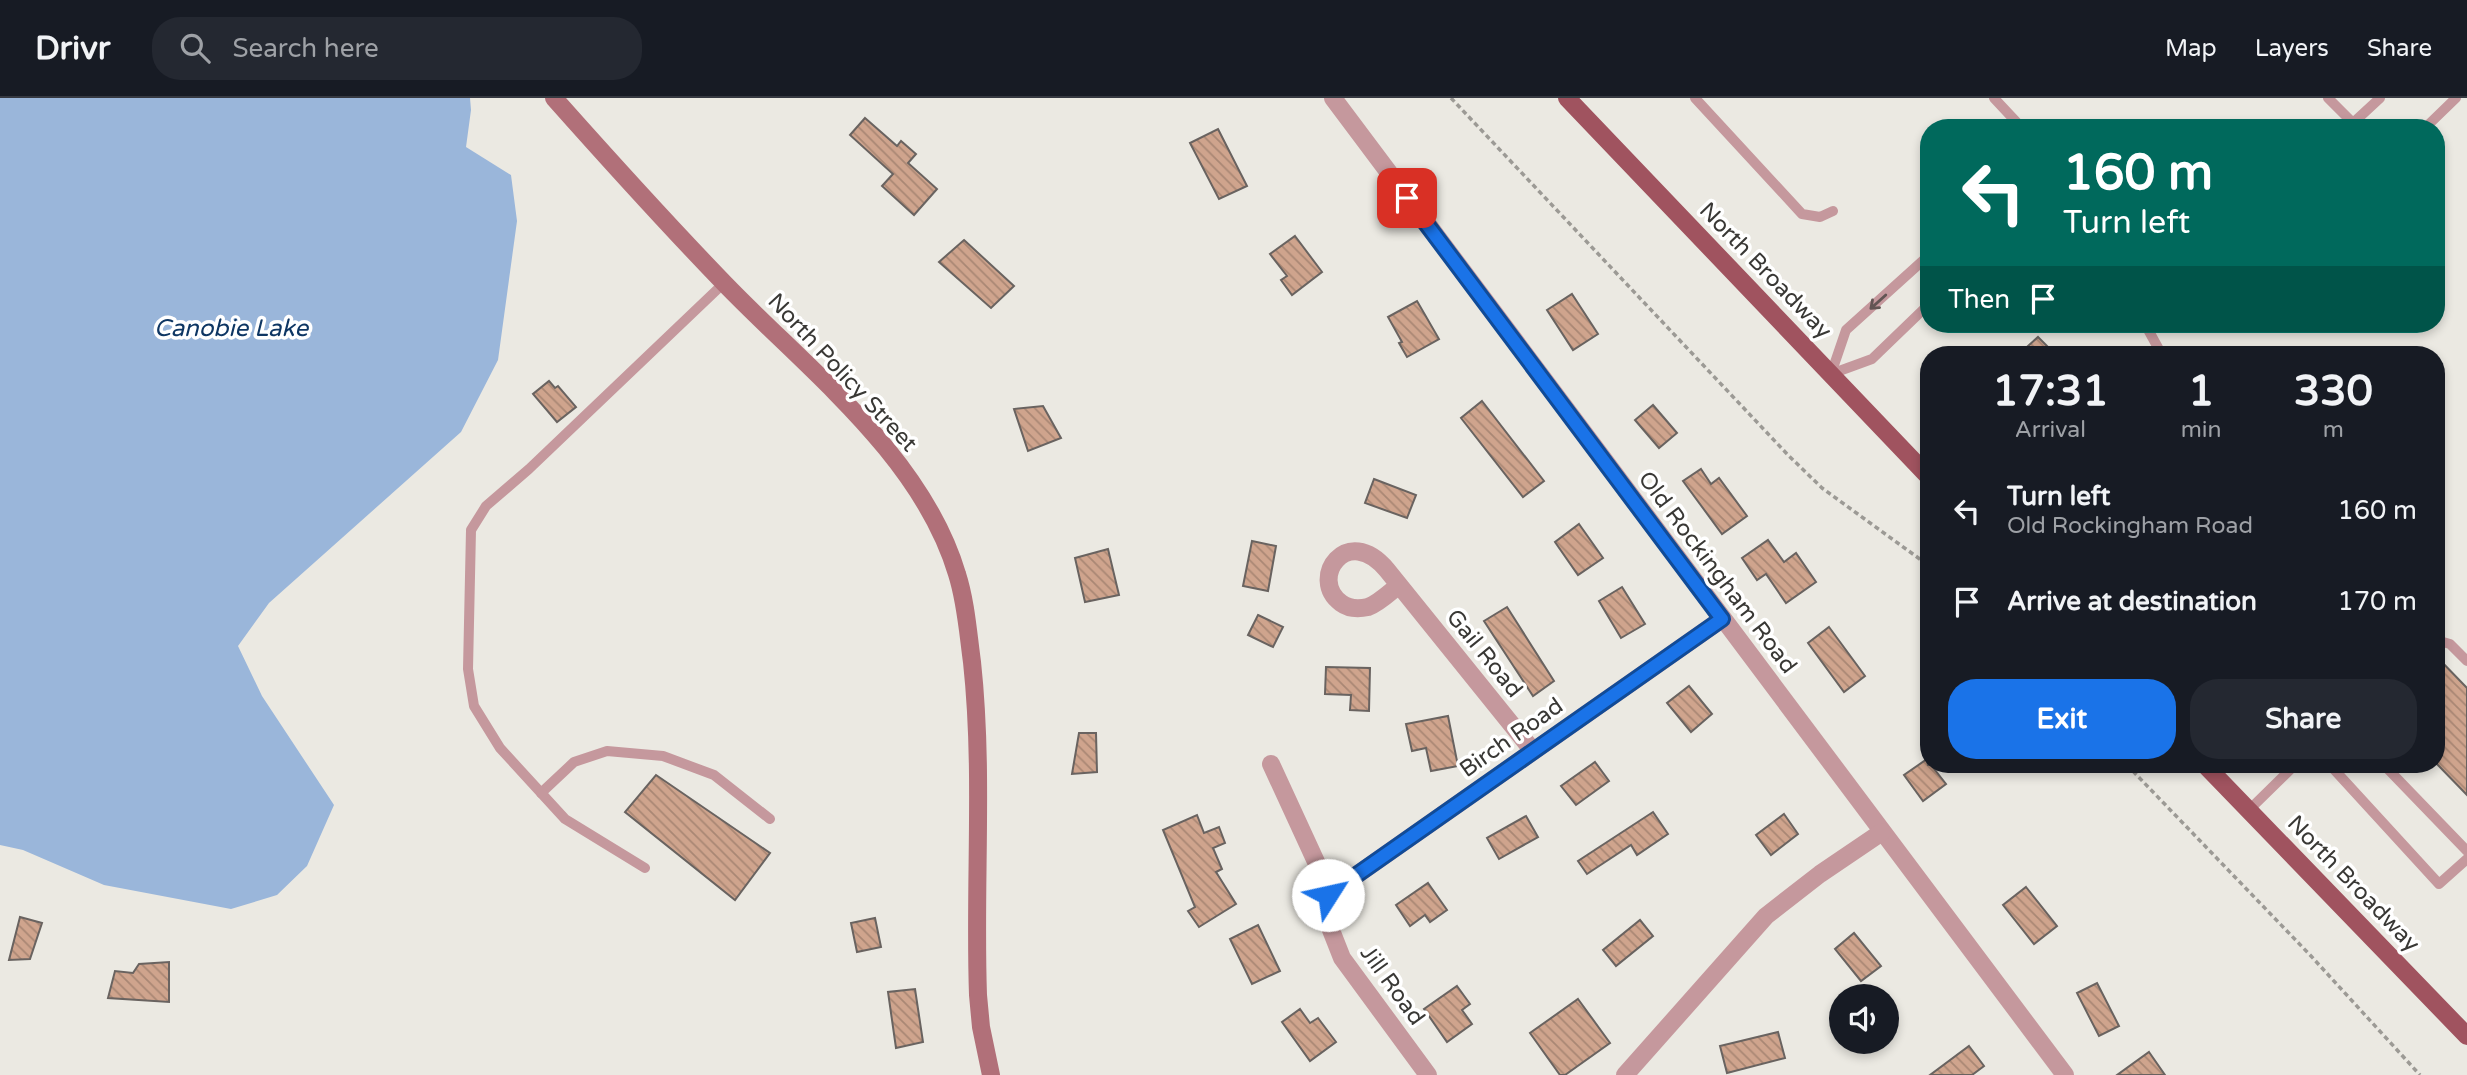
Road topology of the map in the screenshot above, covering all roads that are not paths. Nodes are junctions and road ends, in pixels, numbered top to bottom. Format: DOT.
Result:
graph roads {
  1 [pos="554,98"];
  2 [pos="1333,98"];
  3 [pos="1567,98"];
  4 [pos="1695,98"];
  5 [pos="1994,98"];
  6 [pos="2328,98"];
  7 [pos="2380,98"];
  8 [pos="2456,98"];
  9 [pos="2006,110"];
  10 [pos="2006,119"];
  11 [pos="2014,119"];
  12 [pos="2349,119"];
  13 [pos="2362,119"];
  14 [pos="2434,119"];
  15 [pos="1833,211"];
  16 [pos="1920,263"];
  17 [pos="724,283"];
  18 [pos="1920,313"];
  19 [pos="1831,374"];
  20 [pos="1920,468"];
  21 [pos="1399,585"];
  22 [pos="1722,619"];
  23 [pos="2445,643"];
  24 [pos="2467,661"];
  25 [pos="1533,751"];
  26 [pos="1271,764"];
  27 [pos="2213,773"];
  28 [pos="2287,773"];
  29 [pos="2337,773"];
  30 [pos="2392,773"];
  31 [pos="541,793"];
  32 [pos="2249,810"];
  33 [pos="770,819"];
  34 [pos="1882,832"];
  35 [pos="2467,851"];
  36 [pos="2467,859"];
  37 [pos="645,868"];
  38 [pos="1328,895"];
  39 [pos="2467,1036"];
  40 [pos="2056,1071"];
  41 [pos="991,1075"];
  42 [pos="1428,1075"];
  43 [pos="1625,1075"];
  1 -- 17 [label="street, North Policy Street"];
  2 -- 22 [label="street, Old Rockingham Road"];
  3 -- 19 [label="main road, North Broadway"];
  4 -- 15 [label="lane"];
  5 -- 9 [label="lane"];
  6 -- 12 [label="lane"];
  7 -- 13 [label="lane"];
  8 -- 14 [label="lane"];
  9 -- 10 [label="lane"];
  9 -- 11 [label="lane"];
  16 -- 19 [label="lane, one-way"];
  17 -- 31 [label="lane"];
  17 -- 41 [label="street, North Policy Street"];
  18 -- 19 [label="lane"];
  19 -- 20 [label="main road, North Broadway"];
  21 -- 25 [label="street, Gail Road"];
  22 -- 25 [label="street, Birch Road"];
  22 -- 34 [label="street, Old Rockingham Road"];
  23 -- 24 [label="lane"];
  25 -- 38 [label="street, Birch Road"];
  26 -- 38 [label="street, Jill Road"];
  27 -- 32 [label="main road, North Broadway"];
  28 -- 32 [label="lane"];
  29 -- 36 [label="lane"];
  30 -- 35 [label="lane"];
  31 -- 33 [label="lane"];
  31 -- 37 [label="lane"];
  32 -- 39 [label="main road, North Broadway"];
  34 -- 40 [label="street, Old Rockingham Road"];
  34 -- 43 [label="street"];
  38 -- 42 [label="street, Jill Road"];
}
